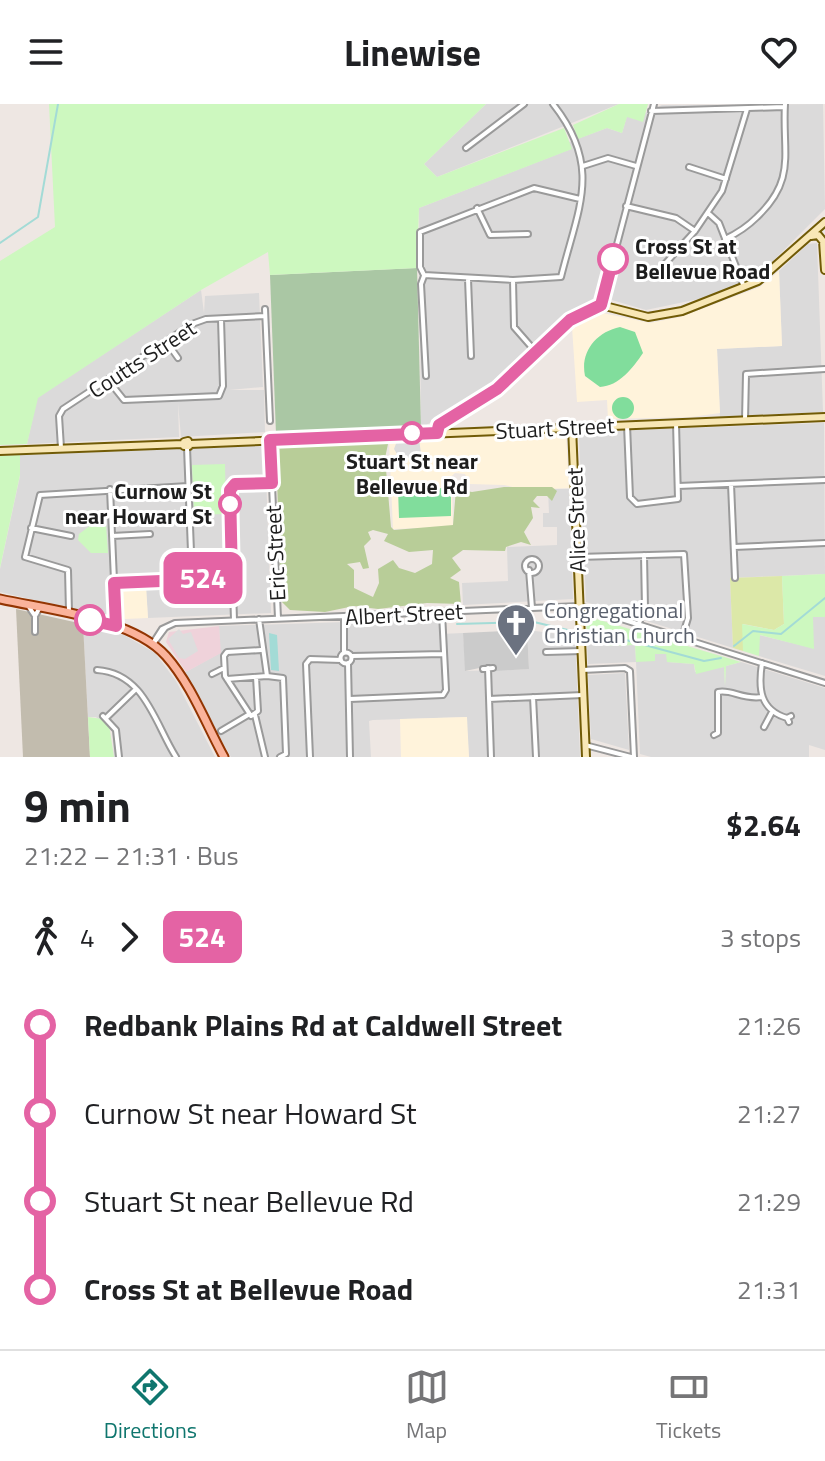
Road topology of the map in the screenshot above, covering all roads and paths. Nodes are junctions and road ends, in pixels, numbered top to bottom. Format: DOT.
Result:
graph roads {
  1 [pos="524,104"];
  2 [pos="553,104"];
  3 [pos="654,104"];
  4 [pos="784,105"];
  5 [pos="717,107"];
  6 [pos="747,109"];
  7 [pos="651,111"];
  8 [pos="466,148"];
  9 [pos="583,166"];
  10 [pos="636,166"];
  11 [pos="689,167"];
  12 [pos="726,179"];
  13 [pos="581,199"];
  14 [pos="626,206"];
  15 [pos="477,208"];
  16 [pos="708,213"];
  17 [pos="825,222"];
  18 [pos="695,231"];
  19 [pos="528,234"];
  20 [pos="810,236"];
  21 [pos="725,239"];
  22 [pos="663,266"];
  23 [pos="825,270"];
  24 [pos="424,275"];
  25 [pos="468,279"];
  26 [pos="513,280"];
  27 [pos="744,287"];
  28 [pos="601,305"];
  29 [pos="265,309"];
  30 [pos="265,316"];
  31 [pos="221,319"];
  32 [pos="166,341"];
  33 [pos="535,351"];
  34 [pos="471,356"];
  35 [pos="178,358"];
  36 [pos="825,369"];
  37 [pos="426,376"];
  38 [pos="108,380"];
  39 [pos="825,417"];
  40 [pos="745,420"];
  41 [pos="270,421"];
  42 [pos="676,423"];
  43 [pos="627,425"];
  44 [pos="572,427"];
  45 [pos="437,433"];
  46 [pos="270,440"];
  47 [pos="187,445"];
  48 [pos="61,448"];
  49 [pos="0,451"];
  50 [pos="825,480"];
  51 [pos="272,483"];
  52 [pos="731,484"];
  53 [pos="188,486"];
  54 [pos="678,486"];
  55 [pos="110,489"];
  56 [pos="31,528"];
  57 [pos="150,534"];
  58 [pos="71,536"];
  59 [pos="112,536"];
  60 [pos="825,543"];
  61 [pos="734,547"];
  62 [pos="644,555"];
  63 [pos="578,557"];
  64 [pos="529,570"];
  65 [pos="192,578"];
  66 [pos="232,578"];
  67 [pos="735,578"];
  68 [pos="114,583"];
  69 [pos="0,599"];
  70 [pos="27,605"];
  71 [pos="580,606"];
  72 [pos="41,608"];
  73 [pos="532,608"];
  74 [pos="442,613"];
  75 [pos="68,615"];
  76 [pos="35,616"];
  77 [pos="344,617"];
  78 [pos="278,618"];
  79 [pos="259,619"];
  80 [pos="234,620"];
  81 [pos="639,624"];
  82 [pos="116,626"];
  83 [pos="35,632"];
  84 [pos="682,638"];
  85 [pos="154,642"];
  86 [pos="261,650"];
  87 [pos="582,651"];
  88 [pos="546,652"];
  89 [pos="443,654"];
  90 [pos="346,658"];
  91 [pos="762,663"];
  92 [pos="224,668"];
  93 [pos="488,668"];
  94 [pos="97,670"];
  95 [pos="582,670"];
  96 [pos="212,674"];
  97 [pos="267,676"];
  98 [pos="256,677"];
  99 [pos="227,679"];
  100 [pos="825,683"];
  101 [pos="136,689"];
  102 [pos="583,695"];
  103 [pos="533,697"];
  104 [pos="762,697"];
  105 [pos="350,699"];
  106 [pos="489,699"];
  107 [pos="772,712"];
  108 [pos="248,715"];
  109 [pos="255,715"];
  110 [pos="789,719"];
  111 [pos="767,727"];
  112 [pos="221,731"];
  113 [pos="718,734"];
  114 [pos="585,745"];
  115 [pos="119,757"];
  116 [pos="176,757"];
  117 [pos="224,757"];
  118 [pos="265,757"];
  119 [pos="280,757"];
  120 [pos="310,757"];
  121 [pos="350,757"];
  122 [pos="491,757"];
  123 [pos="536,757"];
  124 [pos="586,757"];
  125 [pos="632,757"];
  1 -- 8 [label="street"];
  2 -- 9 [label="street"];
  3 -- 7 [label="street"];
  4 -- 6 [label="street"];
  4 -- 21 [label="street"];
  5 -- 6 [label="street"];
  5 -- 7 [label="street"];
  6 -- 12 [label="street"];
  7 -- 10 [label="street"];
  9 -- 10 [label="street"];
  9 -- 13 [label="street"];
  10 -- 14 [label="street"];
  11 -- 12 [label="street"];
  12 -- 16 [label="street"];
  13 -- 15 [label="street"];
  13 -- 26 [label="street"];
  14 -- 18 [label="street"];
  14 -- 28 [label="street"];
  15 -- 19 [label="street"];
  15 -- 24 [label="street"];
  16 -- 18 [label="street"];
  16 -- 21 [label="street"];
  17 -- 20 [label="street"];
  18 -- 22 [label="street"];
  20 -- 23 [label="street"];
  20 -- 27 [label="street"];
  21 -- 27 [label="street"];
  24 -- 25 [label="street"];
  24 -- 37 [label="street"];
  25 -- 26 [label="street"];
  25 -- 34 [label="street"];
  26 -- 33 [label="street"];
  27 -- 28 [label="street"];
  28 -- 33 [label="street"];
  29 -- 30 [label="street"];
  30 -- 31 [label="street, Coutts Street"];
  30 -- 41 [label="street"];
  31 -- 32 [label="street, Coutts Street"];
  31 -- 38 [label="street"];
  32 -- 35 [label="street"];
  32 -- 38 [label="street, Coutts Street"];
  33 -- 45 [label="street"];
  36 -- 40 [label="street"];
  38 -- 48 [label="street, Coutts Street"];
  39 -- 40 [label="street, Stuart Street"];
  40 -- 42 [label="street, Stuart Street"];
  42 -- 43 [label="street, Stuart Street"];
  42 -- 54 [label="street"];
  43 -- 44 [label="street, Stuart Street"];
  43 -- 54 [label="street"];
  44 -- 45 [label="street, Stuart Street"];
  44 -- 63 [label="street, Alice Street"];
  45 -- 46 [label="street, Stuart Street"];
  46 -- 47 [label="street, Stuart Street"];
  46 -- 51 [label="street, Eric Street"];
  47 -- 48 [label="street, Stuart Street"];
  47 -- 53 [label="street"];
  48 -- 49 [label="street, Stuart Street"];
  50 -- 52 [label="street"];
  51 -- 66 [label="street"];
  51 -- 78 [label="street, Eric Street"];
  52 -- 54 [label="street"];
  52 -- 61 [label="street"];
  53 -- 55 [label="street"];
  53 -- 65 [label="street"];
  55 -- 56 [label="street"];
  55 -- 59 [label="street"];
  56 -- 58 [label="street"];
  56 -- 75 [label="street"];
  57 -- 59 [label="street"];
  59 -- 68 [label="street"];
  60 -- 61 [label="street"];
  61 -- 67 [label="street"];
  62 -- 63 [label="street"];
  62 -- 81 [label="street"];
  62 -- 84 [label="street"];
  63 -- 71 [label="street, Alice Street"];
  64 -- 64 [label="street"];
  64 -- 73 [label="street"];
  65 -- 66 [label="street"];
  65 -- 68 [label="street"];
  66 -- 80 [label="street"];
  68 -- 82 [label="street"];
  69 -- 70 [label="main road"];
  70 -- 72 [label="main road"];
  70 -- 76 [label="street"];
  71 -- 73 [label="street, Albert Street"];
  71 -- 81 [label="street, Albert Street"];
  71 -- 87 [label="street, Alice Street"];
  72 -- 75 [label="main road"];
  72 -- 76 [label="street"];
  73 -- 74 [label="street, Albert Street"];
  74 -- 77 [label="street, Albert Street"];
  74 -- 89 [label="street"];
  75 -- 82 [label="main road"];
  76 -- 83 [label="street"];
  77 -- 78 [label="street, Albert Street"];
  77 -- 90 [label="street"];
  78 -- 79 [label="street, Albert Street"];
  79 -- 80 [label="street, Albert Street"];
  79 -- 86 [label="street"];
  80 -- 85 [label="street, Albert Street"];
  81 -- 84 [label="street, Albert Street"];
  82 -- 85 [label="main road"];
  84 -- 91 [label="street, Albert Street"];
  85 -- 117 [label="main road"];
  86 -- 92 [label="street"];
  86 -- 97 [label="street"];
  87 -- 88 [label="street"];
  87 -- 95 [label="street, Alice Street"];
  89 -- 90 [label="street"];
  89 -- 105 [label="street"];
  90 -- 105 [label="street"];
  90 -- 120 [label="street"];
  91 -- 100 [label="street, Albert Street"];
  91 -- 104 [label="street"];
  92 -- 96 [label="street"];
  92 -- 99 [label="street"];
  93 -- 106 [label="street"];
  94 -- 101 [label="street"];
  95 -- 102 [label="street, Alice Street"];
  95 -- 125 [label="street"];
  97 -- 98 [label="street"];
  97 -- 119 [label="street"];
  98 -- 99 [label="street"];
  98 -- 109 [label="street"];
  99 -- 108 [label="street"];
  101 -- 115 [label="street"];
  101 -- 116 [label="street"];
  102 -- 103 [label="street"];
  102 -- 114 [label="street, Alice Street"];
  103 -- 106 [label="street"];
  103 -- 123 [label="street"];
  104 -- 107 [label="street"];
  104 -- 113 [label="street"];
  105 -- 121 [label="street"];
  106 -- 122 [label="street"];
  107 -- 110 [label="street"];
  107 -- 111 [label="street"];
  108 -- 109 [label="street"];
  108 -- 112 [label="street"];
  109 -- 118 [label="street"];
  114 -- 124 [label="street, Alice Street"];
  114 -- 125 [label="street"];
}
